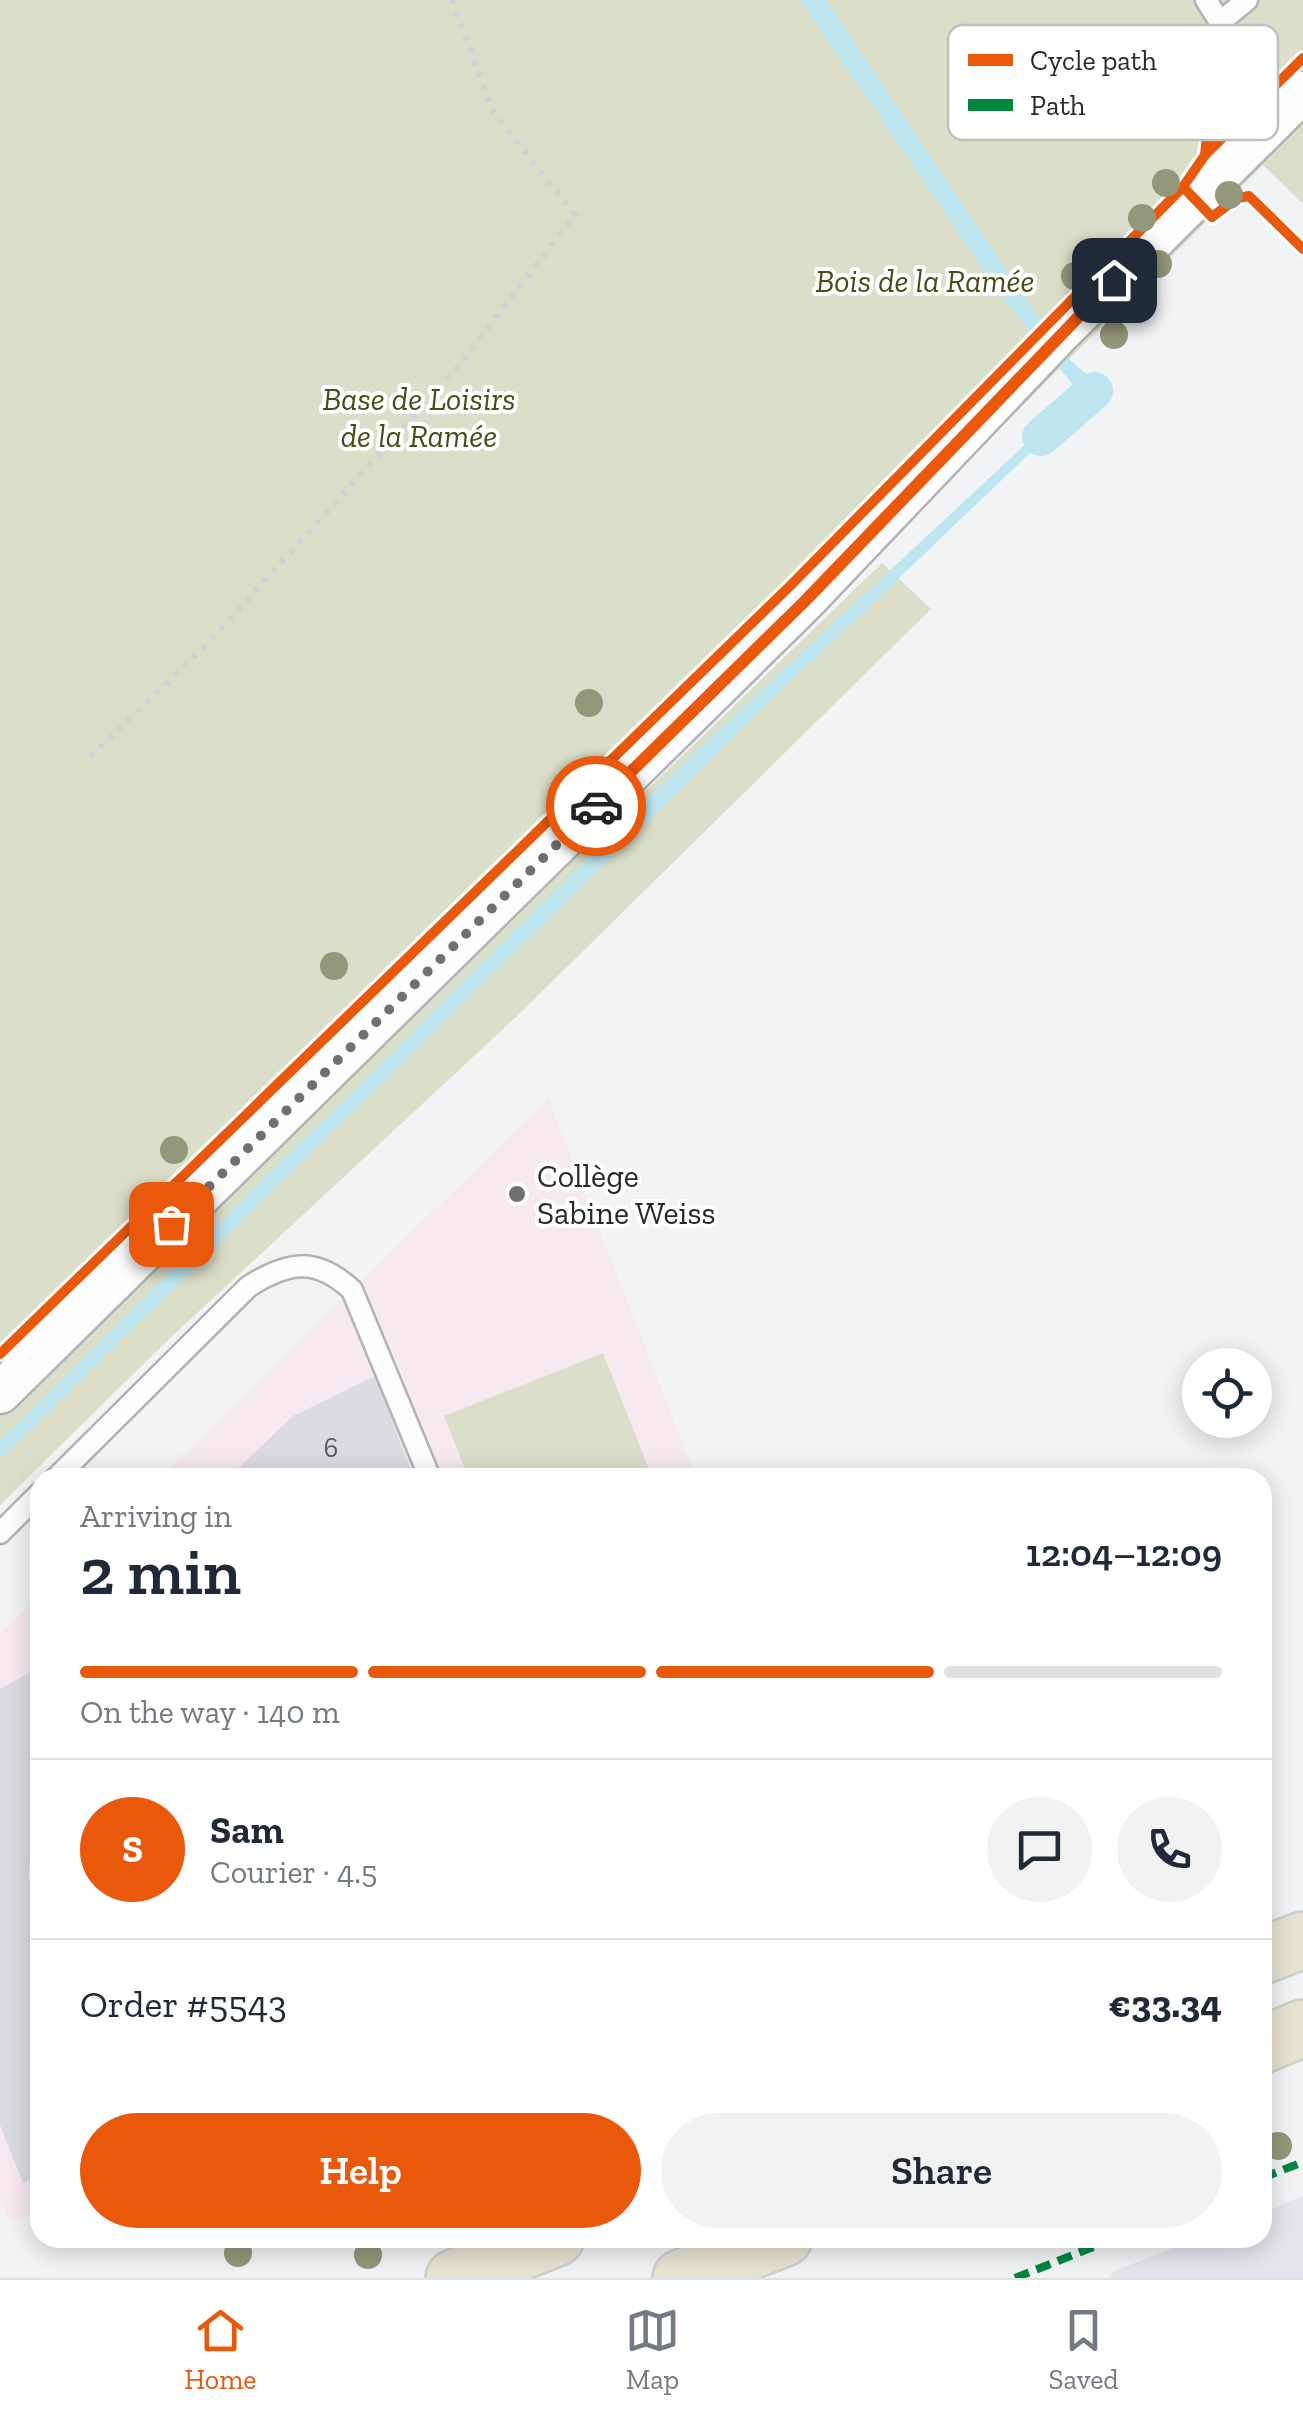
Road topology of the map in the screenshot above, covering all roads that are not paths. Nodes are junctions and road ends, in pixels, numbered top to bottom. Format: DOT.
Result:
graph roads {
  1 [pos="1206,0"];
  2 [pos="1246,0"];
  3 [pos="1220,22"];
  4 [pos="1223,25"];
  5 [pos="1254,140"];
  6 [pos="0,1393"];
  7 [pos="66,1468"];
  8 [pos="426,1468"];
  9 [pos="30,1503"];
  10 [pos="0,1533"];
  11 [pos="1303,1940"];
  12 [pos="1272,1952"];
  13 [pos="1303,2028"];
  14 [pos="1272,2041"];
  15 [pos="530,2248"];
  16 [pos="758,2248"];
  17 [pos="454,2278"];
  18 [pos="682,2278"];
  1 -- 3 [label="lane"];
  2 -- 3 [label="lane"];
  3 -- 4 [label="lane"];
  5 -- 6 [label="street"];
  7 -- 8 [label="lane"];
  9 -- 10 [label="lane"];
  11 -- 12 [label="highway"];
  13 -- 14 [label="highway"];
  15 -- 17 [label="highway"];
  16 -- 18 [label="highway"];
}
